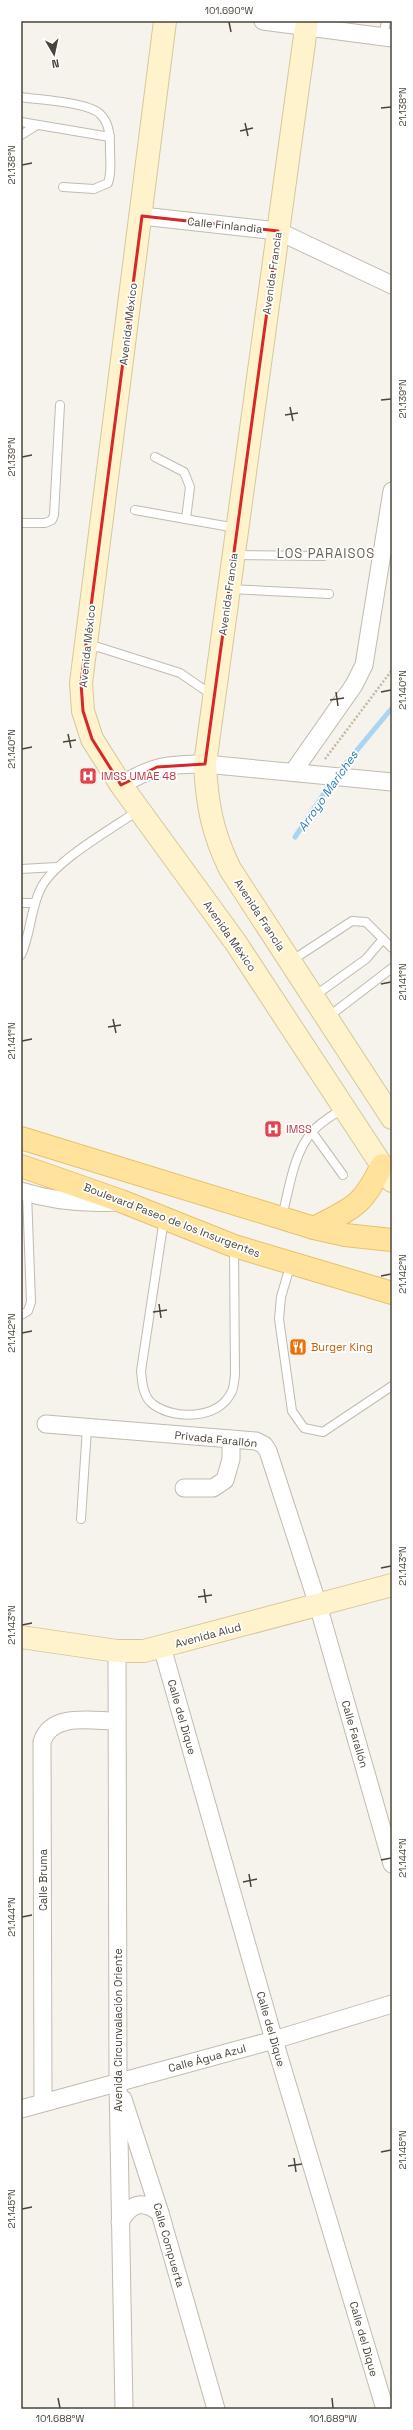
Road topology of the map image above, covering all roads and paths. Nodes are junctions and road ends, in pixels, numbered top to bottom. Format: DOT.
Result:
graph roads {
  1 [pos="165,21"];
  2 [pos="263,21"];
  3 [pos="306,23"];
  4 [pos="387,32"];
  5 [pos="21,97"];
  6 [pos="21,122"];
  7 [pos="37,125"];
  8 [pos="21,135"];
  9 [pos="110,136"];
  10 [pos="63,187"];
  11 [pos="142,216"];
  12 [pos="278,231"];
  13 [pos="392,285"];
  14 [pos="60,405"];
  15 [pos="155,458"];
  16 [pos="392,491"];
  17 [pos="135,510"];
  18 [pos="186,519"];
  19 [pos="21,523"];
  20 [pos="237,529"];
  21 [pos="234,555"];
  22 [pos="324,556"];
  23 [pos="229,589"];
  24 [pos="329,594"];
  25 [pos="86,648"];
  26 [pos="214,697"];
  27 [pos="205,764"];
  28 [pos="293,772"];
  29 [pos="392,782"];
  30 [pos="121,784"];
  31 [pos="140,810"];
  32 [pos="57,867"];
  33 [pos="21,869"];
  34 [pos="21,903"];
  35 [pos="35,903"];
  36 [pos="383,939"];
  37 [pos="392,948"];
  38 [pos="21,955"];
  39 [pos="291,962"];
  40 [pos="392,968"];
  41 [pos="314,997"];
  42 [pos="327,1018"];
  43 [pos="344,1108"];
  44 [pos="392,1118"];
  45 [pos="312,1132"];
  46 [pos="21,1138"];
  47 [pos="21,1166"];
  48 [pos="387,1173"];
  49 [pos="343,1174"];
  50 [pos="24,1192"];
  51 [pos="121,1201"];
  52 [pos="164,1218"];
  53 [pos="282,1219"];
  54 [pos="314,1228"];
  55 [pos="392,1240"];
  56 [pos="234,1246"];
  57 [pos="292,1263"];
  58 [pos="392,1293"];
  59 [pos="21,1315"];
  60 [pos="392,1386"];
  61 [pos="46,1424"];
  62 [pos="87,1428"];
  63 [pos="232,1439"];
  64 [pos="184,1488"];
  65 [pos="81,1519"];
  66 [pos="392,1585"];
  67 [pos="318,1605"];
  68 [pos="21,1637"];
  69 [pos="162,1648"];
  70 [pos="117,1651"];
  71 [pos="116,1721"];
  72 [pos="392,1864"];
  73 [pos="392,2004"];
  74 [pos="274,2040"];
  75 [pos="118,2082"];
  76 [pos="43,2102"];
  77 [pos="21,2109"];
  78 [pos="160,2213"];
  79 [pos="120,2222"];
  80 [pos="124,2409"];
  81 [pos="216,2409"];
  82 [pos="385,2409"];
  1 -- 11 [label="street, Avenida México"];
  2 -- 3 [label="street"];
  3 -- 4 [label="street"];
  3 -- 12 [label="street, Avenida Francia"];
  5 -- 9 [label="lane"];
  6 -- 7 [label="lane"];
  7 -- 8 [label="lane"];
  7 -- 9 [label="lane"];
  9 -- 10 [label="lane"];
  11 -- 12 [label="street, Calle Finlandia"];
  11 -- 25 [label="street, Avenida México"];
  12 -- 13 [label="street, Calle Finlandia"];
  12 -- 20 [label="street, Avenida Francia"];
  14 -- 19 [label="lane"];
  15 -- 18 [label="lane"];
  16 -- 28 [label="street"];
  17 -- 18 [label="lane"];
  18 -- 20 [label="lane"];
  20 -- 21 [label="street, Avenida Francia"];
  21 -- 22 [label="lane"];
  21 -- 23 [label="street, Avenida Francia"];
  23 -- 24 [label="lane"];
  23 -- 26 [label="street, Avenida Francia"];
  25 -- 26 [label="lane"];
  25 -- 30 [label="street, Avenida México"];
  26 -- 27 [label="street, Avenida Francia"];
  27 -- 28 [label="street"];
  27 -- 30 [label="street"];
  27 -- 39 [label="street, Avenida Francia"];
  28 -- 29 [label="street"];
  30 -- 31 [label="street, Avenida México"];
  31 -- 32 [label="lane"];
  31 -- 43 [label="street, Avenida México"];
  32 -- 33 [label="lane"];
  32 -- 35 [label="lane"];
  34 -- 35 [label="lane"];
  35 -- 38 [label="lane"];
  36 -- 37 [label="lane"];
  36 -- 39 [label="lane"];
  36 -- 41 [label="lane"];
  39 -- 41 [label="street, Avenida Francia"];
  40 -- 42 [label="lane"];
  41 -- 42 [label="street, Avenida Francia"];
  42 -- 44 [label="street, Avenida Francia"];
  43 -- 45 [label="lane"];
  43 -- 48 [label="street, Avenida México"];
  45 -- 49 [label="lane"];
  45 -- 53 [label="lane"];
  46 -- 53 [label="main road"];
  47 -- 51 [label="main road, Boulevard Paseo de los Insurgentes"];
  48 -- 54 [label="main road"];
  50 -- 51 [label="street"];
  50 -- 59 [label="lane"];
  51 -- 52 [label="main road, Boulevard Paseo de los Insurgentes"];
  52 -- 56 [label="main road, Boulevard Paseo de los Insurgentes"];
  52 -- 56 [label="lane"];
  53 -- 54 [label="main road"];
  54 -- 55 [label="main road"];
  56 -- 57 [label="main road, Boulevard Paseo de los Insurgentes"];
  57 -- 58 [label="main road, Boulevard Paseo de los Insurgentes"];
  57 -- 60 [label="lane"];
  61 -- 62 [label="street, Privada Farallón"];
  62 -- 63 [label="street, Privada Farallón"];
  62 -- 65 [label="lane"];
  63 -- 64 [label="street"];
  63 -- 67 [label="street, Privada Farallón"];
  66 -- 67 [label="street, Avenida Alud"];
  67 -- 69 [label="street, Avenida Alud"];
  67 -- 72 [label="street, Calle Farallón"];
  68 -- 70 [label="street, Avenida Alud"];
  69 -- 70 [label="street, Avenida Alud"];
  69 -- 74 [label="street, Calle del Dique"];
  70 -- 71 [label="street, Avenida Circunvalación Oriente"];
  71 -- 75 [label="street, Avenida Circunvalación Oriente"];
  71 -- 76 [label="street, Calle Bruma"];
  73 -- 74 [label="street, Calle Água Azul"];
  74 -- 75 [label="street, Calle Água Azul"];
  74 -- 82 [label="street, Calle del Dique"];
  75 -- 76 [label="street, Calle Água Azul"];
  75 -- 78 [label="street, Calle Compuerta"];
  75 -- 79 [label="street, Avenida Circunvalación Oriente"];
  76 -- 77 [label="street, Calle Água Azul"];
  78 -- 79 [label="street"];
  78 -- 81 [label="street, Calle Compuerta"];
  79 -- 80 [label="street, Avenida Circunvalación Oriente"];
}
